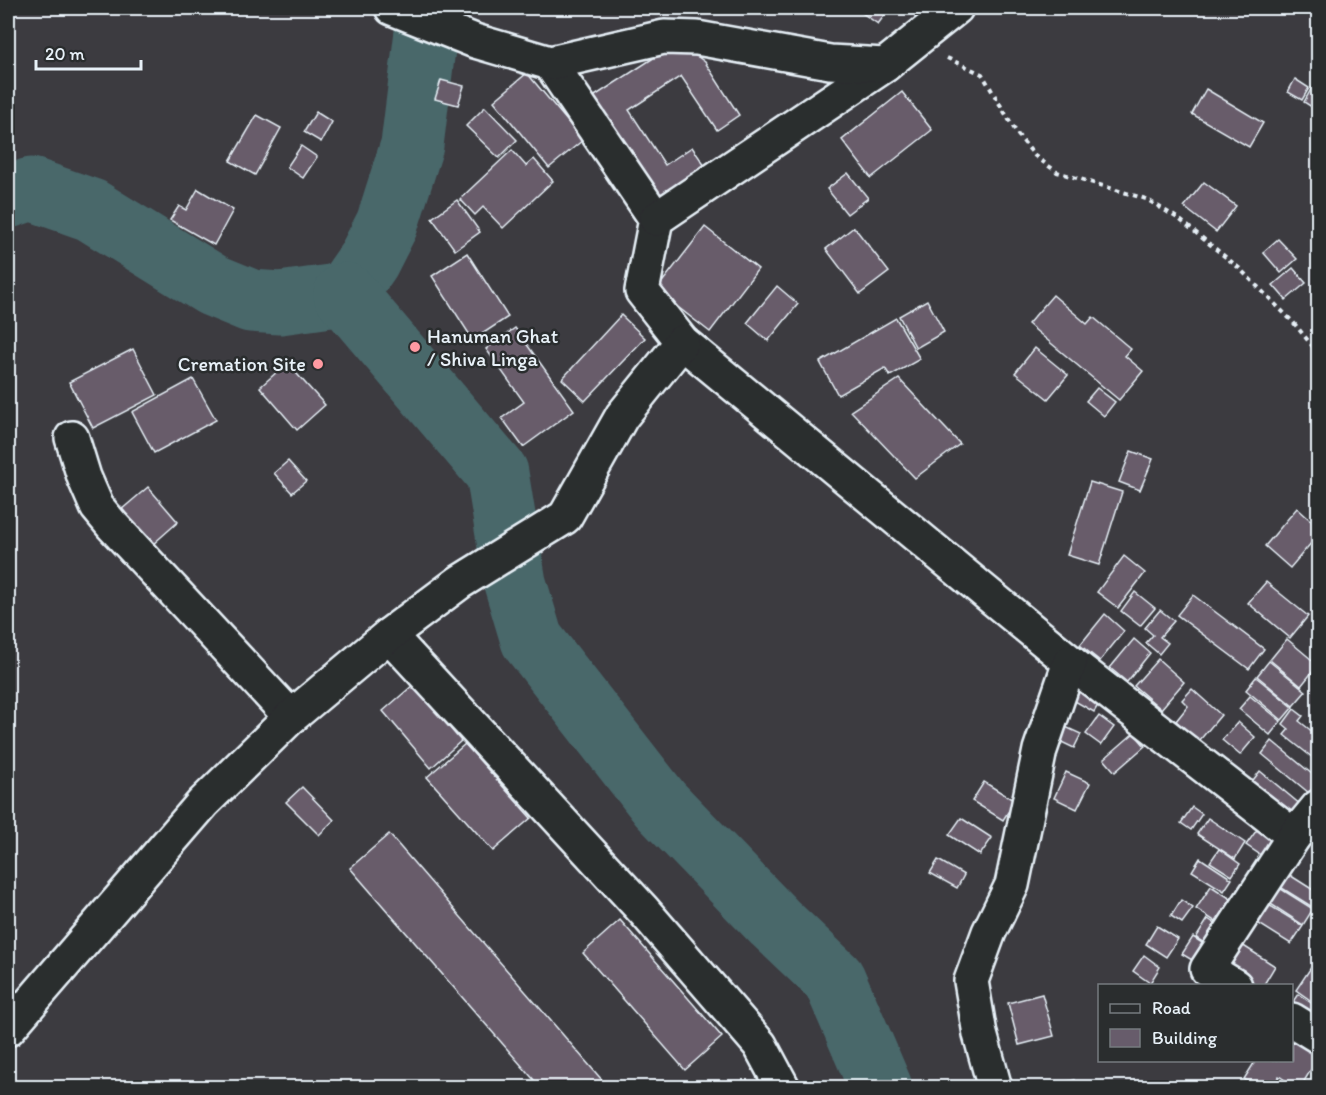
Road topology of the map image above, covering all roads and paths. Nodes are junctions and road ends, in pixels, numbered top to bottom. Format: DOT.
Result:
graph roads {
  1 [pos="392,8"];
  2 [pos="956,8"];
  3 [pos="913,42"];
  4 [pos="550,63"];
  5 [pos="885,65"];
  6 [pos="656,219"];
  7 [pos="682,342"];
  8 [pos="1318,353"];
  9 [pos="72,438"];
  10 [pos="389,634"];
  11 [pos="1070,662"];
  12 [pos="291,717"];
  13 [pos="1318,807"];
  14 [pos="1294,836"];
  15 [pos="1232,984"];
  16 [pos="1293,1021"];
  17 [pos="8,1029"];
  18 [pos="1318,1036"];
  19 [pos="783,1088"];
  20 [pos="995,1088"];
  1 -- 4 [label="street"];
  2 -- 3 [label="street"];
  3 -- 5 [label="street"];
  3 -- 8 [label="path"];
  4 -- 5 [label="street"];
  4 -- 6 [label="street"];
  5 -- 6 [label="street"];
  6 -- 7 [label="street"];
  7 -- 10 [label="street"];
  7 -- 11 [label="street"];
  9 -- 12 [label="street"];
  10 -- 12 [label="street"];
  10 -- 19 [label="street"];
  11 -- 14 [label="street"];
  11 -- 20 [label="street"];
  12 -- 17 [label="street"];
  13 -- 14 [label="street"];
  14 -- 15 [label="street"];
  16 -- 18 [label="street"];
}
